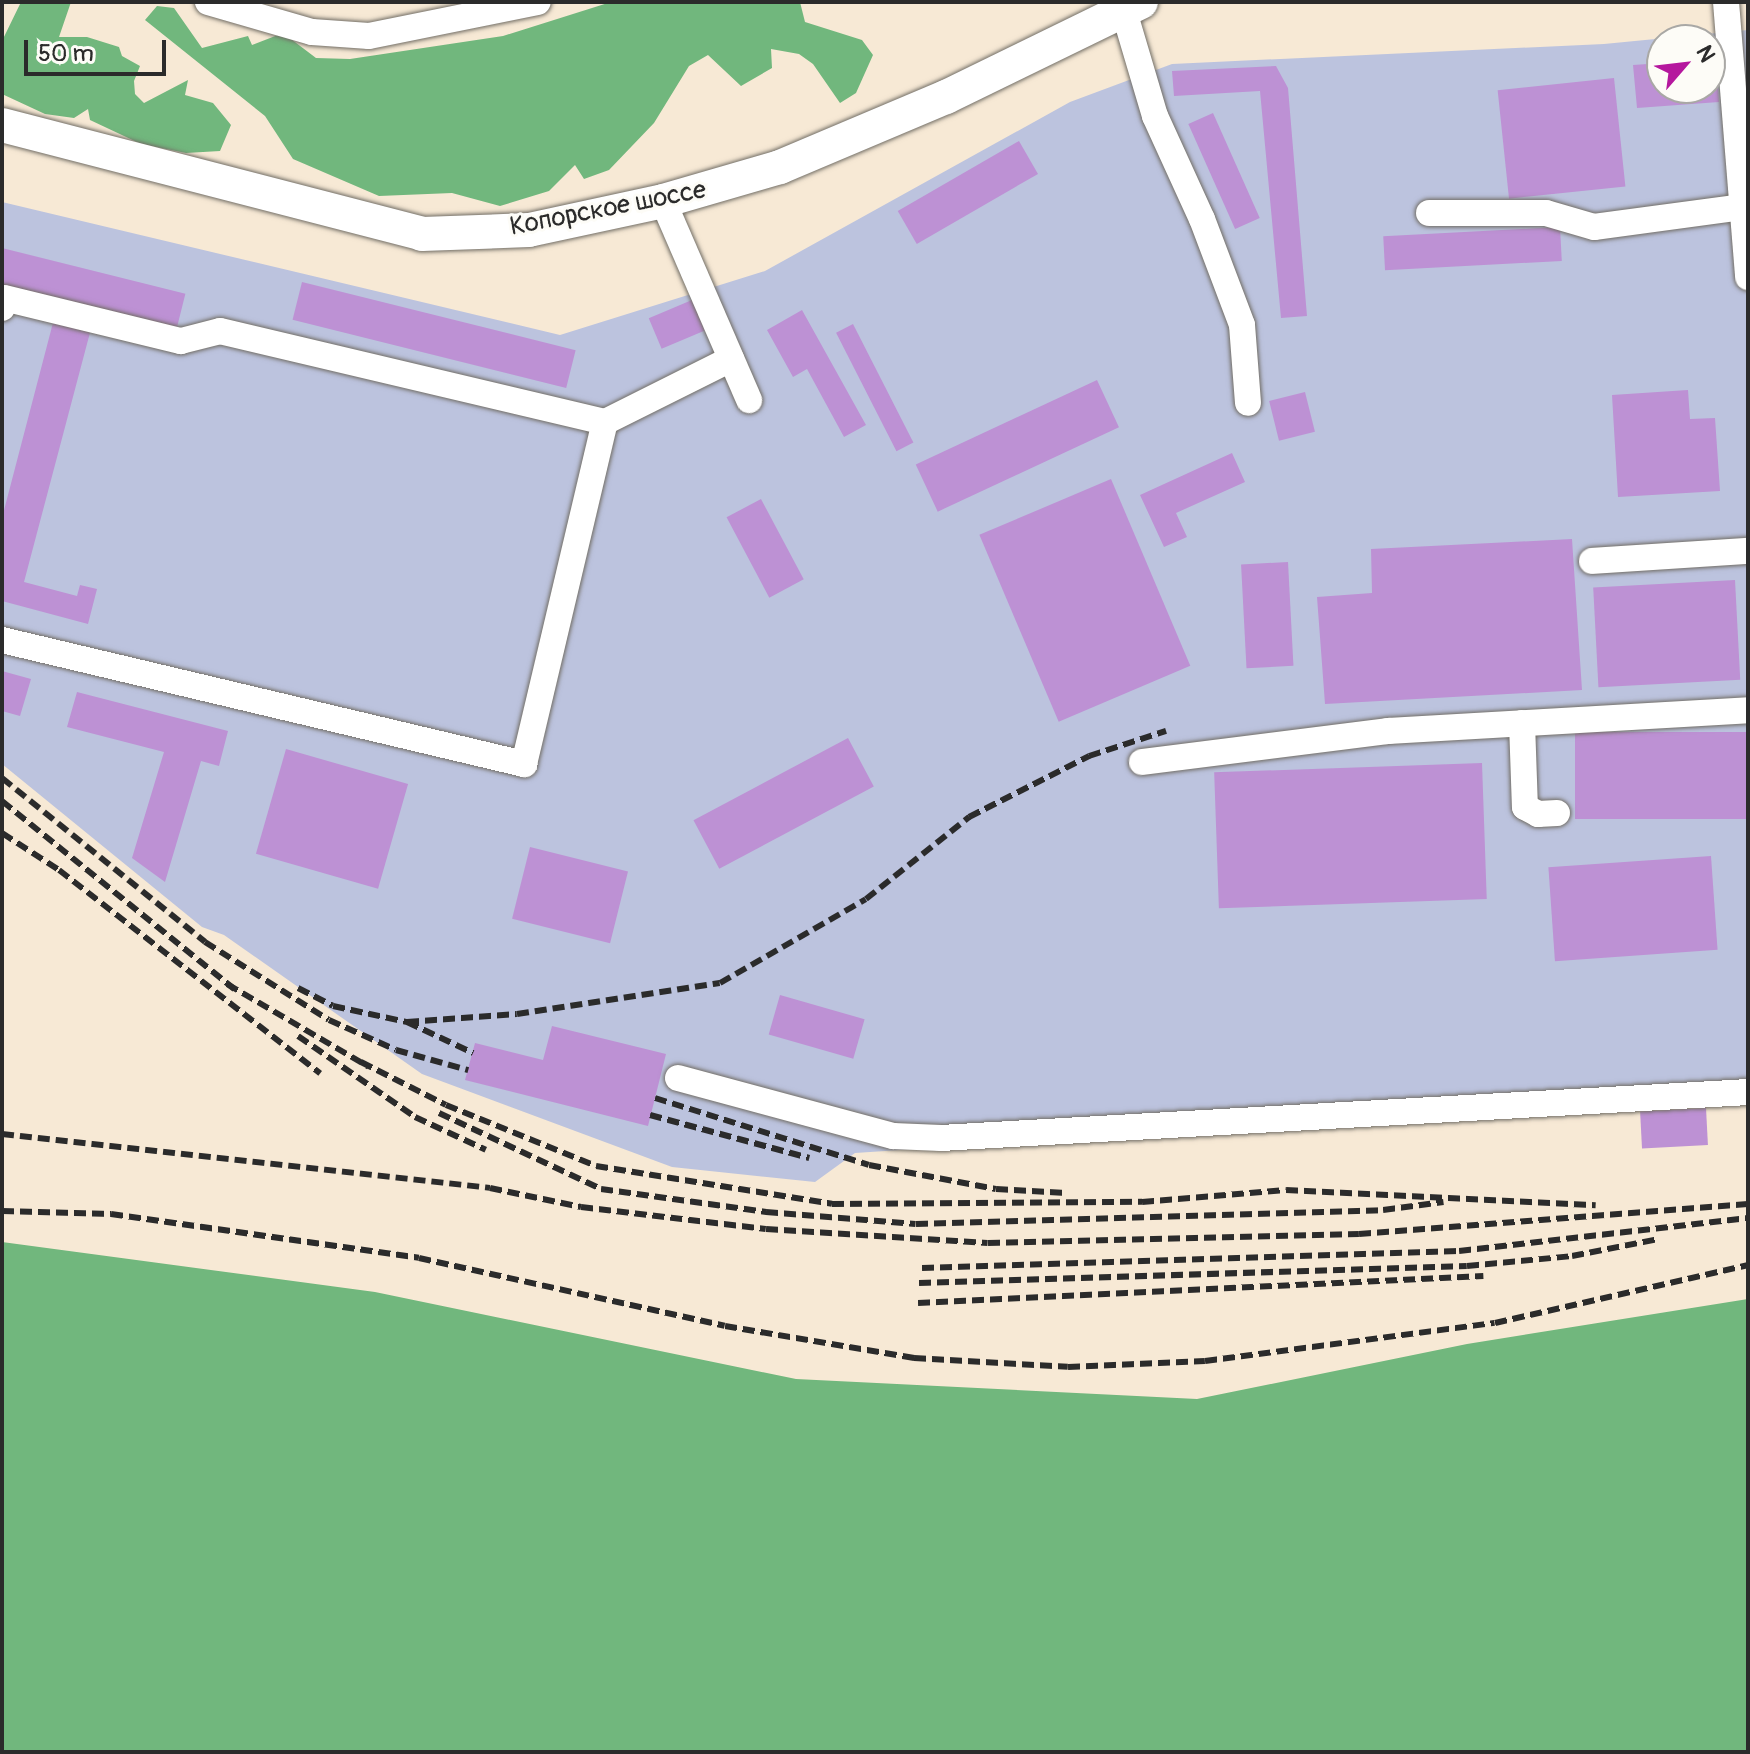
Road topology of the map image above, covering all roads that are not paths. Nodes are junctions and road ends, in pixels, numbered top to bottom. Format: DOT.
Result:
graph roads {
  1 [pos="208,2"];
  2 [pos="538,2"];
  3 [pos="1132,5"];
  4 [pos="1734,15"];
  5 [pos="2,125"];
  6 [pos="663,201"];
  7 [pos="1742,207"];
  8 [pos="1429,213"];
  9 [pos="1748,277"];
  10 [pos="2,308"];
  11 [pos="731,359"];
  12 [pos="749,400"];
  13 [pos="1248,403"];
  14 [pos="605,422"];
  15 [pos="1748,551"];
  16 [pos="1592,561"];
  17 [pos="2,640"];
  18 [pos="1748,710"];
  19 [pos="1522,723"];
  20 [pos="1142,762"];
  21 [pos="1557,813"];
  22 [pos="678,1078"];
  23 [pos="1748,1092"];
  1 -- 2 [label="street"];
  3 -- 6 [label="main road, Копорское шоссе"];
  3 -- 13 [label="street"];
  4 -- 7 [label="street"];
  5 -- 6 [label="main road, Копорское шоссе"];
  6 -- 11 [label="street"];
  7 -- 8 [label="street"];
  7 -- 9 [label="street"];
  10 -- 14 [label="street"];
  11 -- 12 [label="street"];
  11 -- 14 [label="street"];
  14 -- 17 [label="street"];
  15 -- 16 [label="street"];
  18 -- 19 [label="street"];
  19 -- 20 [label="street"];
  19 -- 21 [label="street"];
  22 -- 23 [label="street"];
}
